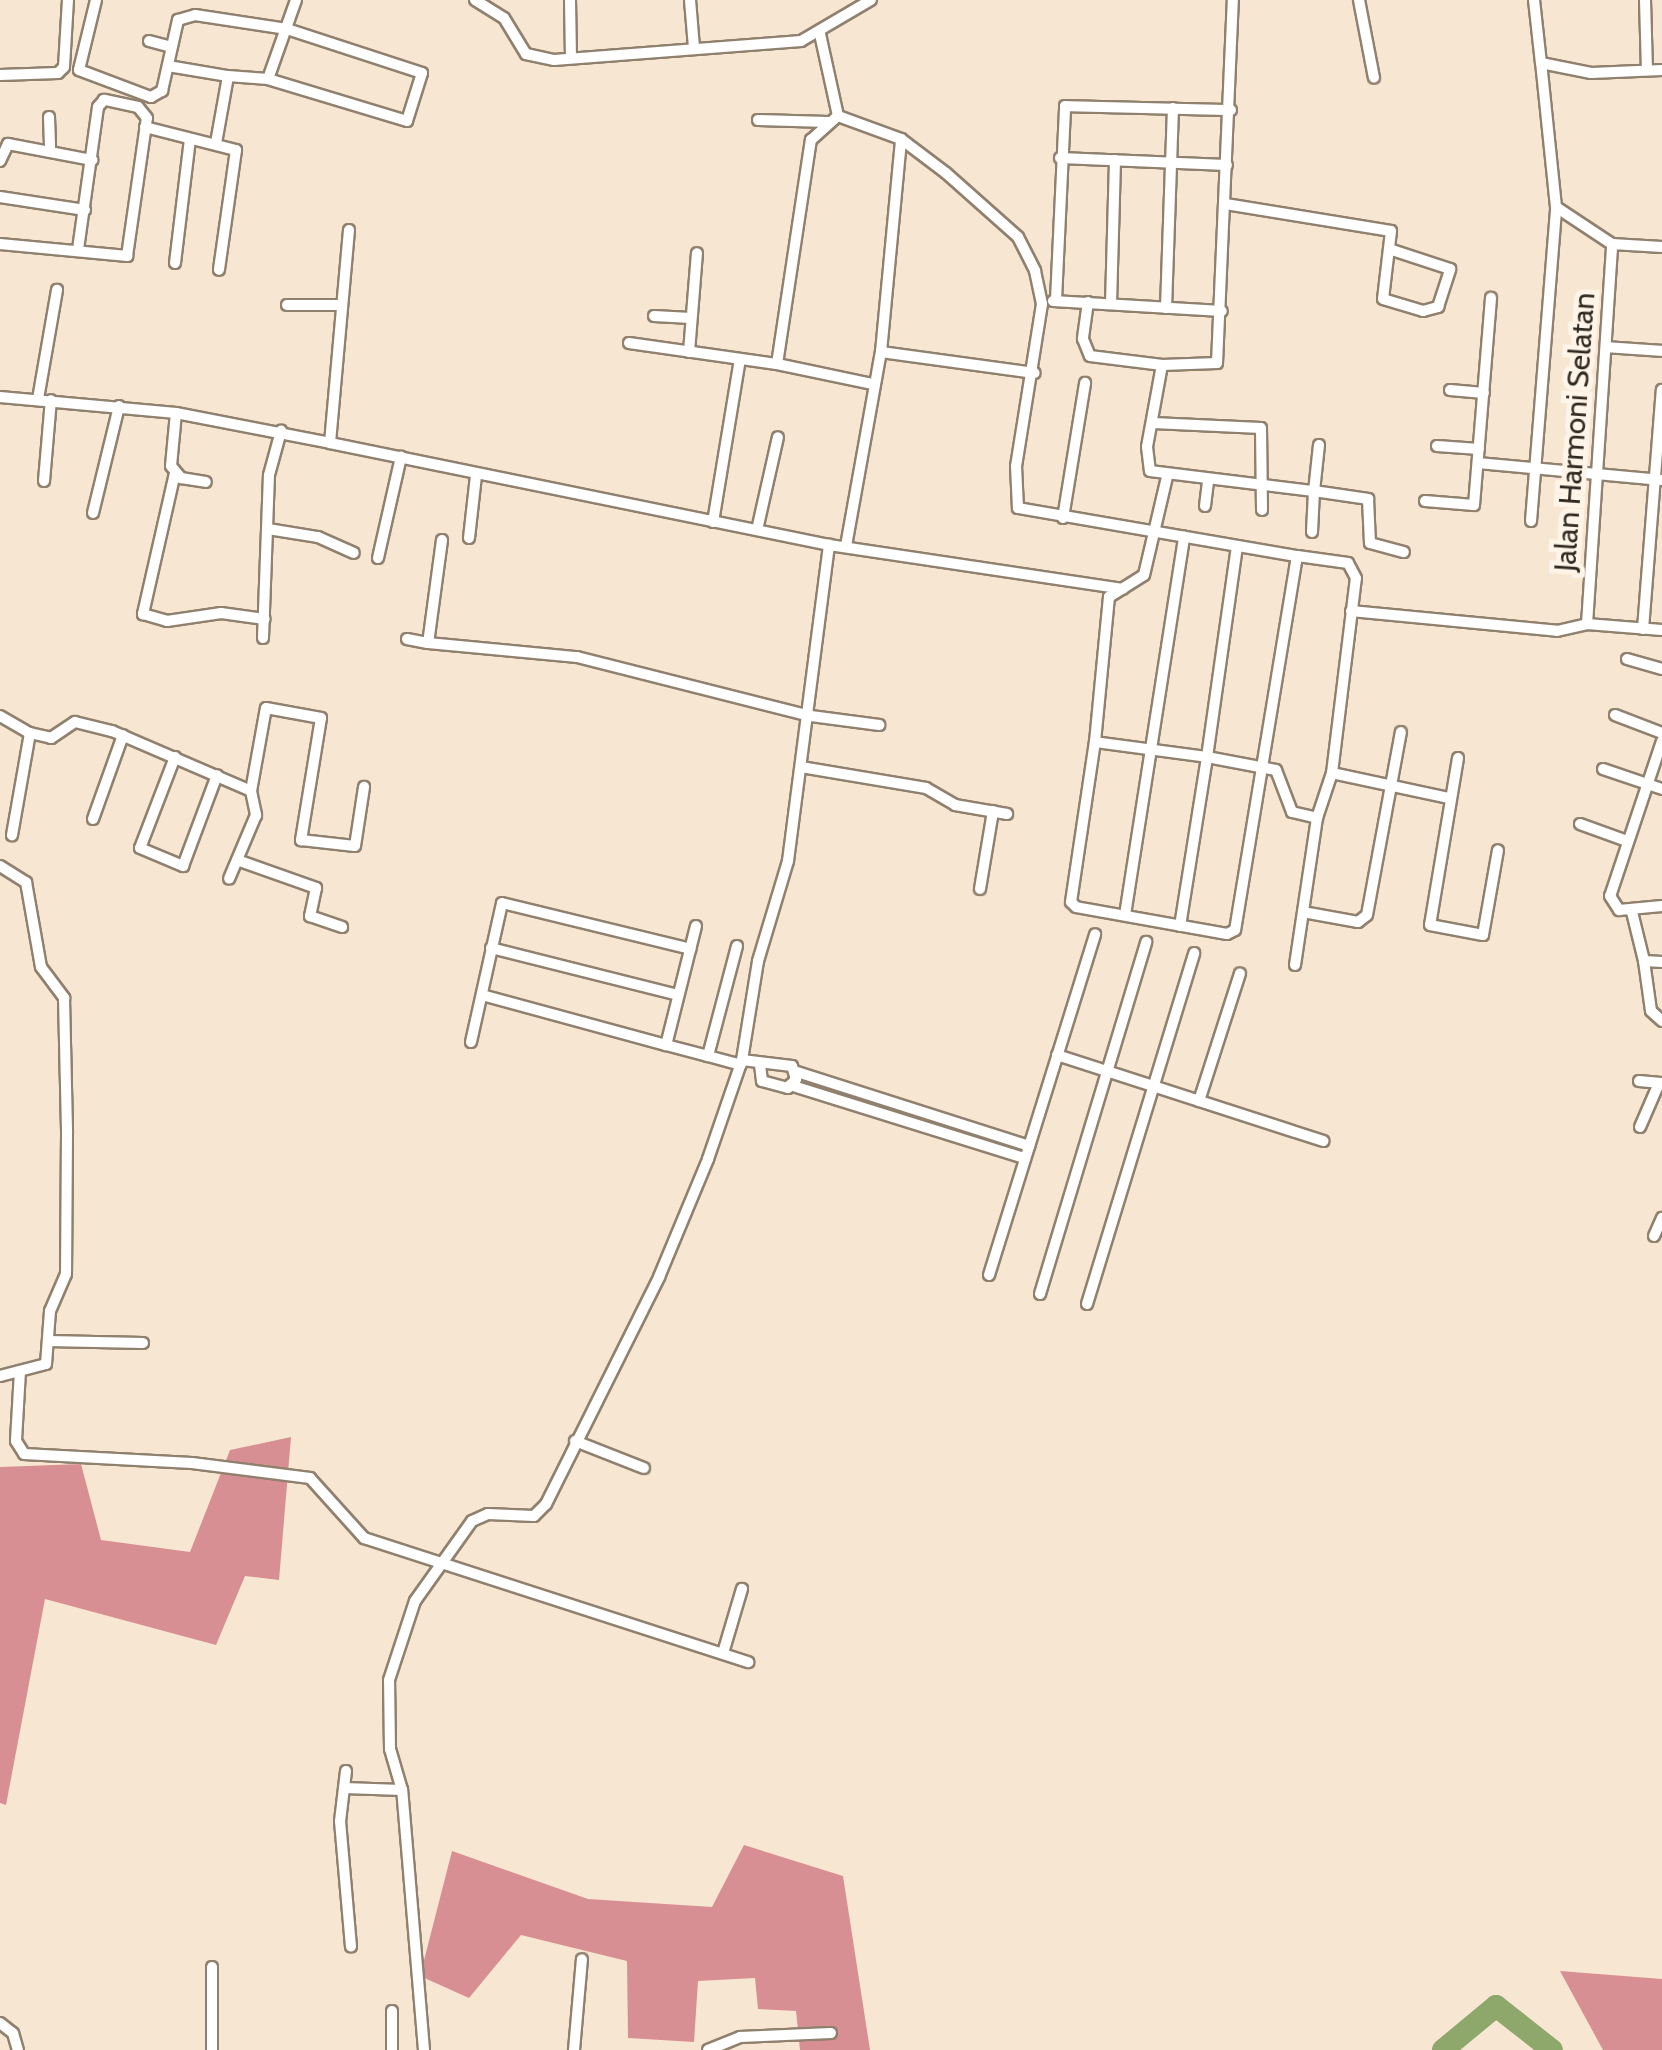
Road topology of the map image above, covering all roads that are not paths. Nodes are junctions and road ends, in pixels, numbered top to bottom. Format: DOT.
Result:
graph roads {
  1 [pos="68,0"];
  2 [pos="96,0"];
  3 [pos="296,0"];
  4 [pos="475,0"];
  5 [pos="570,0"];
  6 [pos="690,0"];
  7 [pos="1233,0"];
  8 [pos="1359,0"];
  9 [pos="1645,0"];
  10 [pos="864,2"];
  11 [pos="1533,2"];
  12 [pos="287,29"];
  13 [pos="820,34"];
  14 [pos="149,41"];
  15 [pos="172,47"];
  16 [pos="694,48"];
  17 [pos="571,58"];
  18 [pos="1541,63"];
  19 [pos="168,66"];
  20 [pos="1647,70"];
  21 [pos="1662,70"];
  22 [pos="0,75"];
  23 [pos="228,76"];
  24 [pos="1374,78"];
  25 [pos="268,79"];
  26 [pos="1173,108"];
  27 [pos="1230,110"];
  28 [pos="50,117"];
  29 [pos="834,119"];
  30 [pos="758,120"];
  31 [pos="145,128"];
  32 [pos="901,138"];
  33 [pos="190,139"];
  34 [pos="216,143"];
  35 [pos="50,152"];
  36 [pos="1060,158"];
  37 [pos="0,160"];
  38 [pos="92,160"];
  39 [pos="1116,160"];
  40 [pos="1172,162"];
  41 [pos="1227,165"];
  42 [pos="0,196"];
  43 [pos="1226,204"];
  44 [pos="1556,207"];
  45 [pos="85,210"];
  46 [pos="349,230"];
  47 [pos="0,244"];
  48 [pos="1612,244"];
  49 [pos="1662,246"];
  50 [pos="78,250"];
  51 [pos="1392,250"];
  52 [pos="697,253"];
  53 [pos="176,263"];
  54 [pos="219,270"];
  55 [pos="57,290"];
  56 [pos="1491,298"];
  57 [pos="1056,300"];
  58 [pos="1088,302"];
  59 [pos="1042,304"];
  60 [pos="1111,304"];
  61 [pos="287,305"];
  62 [pos="342,305"];
  63 [pos="1166,308"];
  64 [pos="1222,311"];
  65 [pos="654,316"];
  66 [pos="691,318"];
  67 [pos="629,343"];
  68 [pos="1606,346"];
  69 [pos="1662,351"];
  70 [pos="690,352"];
  71 [pos="882,352"];
  72 [pos="740,359"];
  73 [pos="777,364"];
  74 [pos="1162,365"];
  75 [pos="1034,373"];
  76 [pos="1085,383"];
  77 [pos="873,384"];
  78 [pos="1450,390"];
  79 [pos="1662,390"];
  80 [pos="1484,393"];
  81 [pos="0,397"];
  82 [pos="44,400"];
  83 [pos="120,406"];
  84 [pos="176,413"];
  85 [pos="1153,423"];
  86 [pos="281,430"];
  87 [pos="778,438"];
  88 [pos="330,443"];
  89 [pos="1319,445"];
  90 [pos="1437,446"];
  91 [pos="1479,449"];
  92 [pos="400,458"];
  93 [pos="1478,462"];
  94 [pos="1536,468"];
  95 [pos="175,474"];
  96 [pos="1596,474"];
  97 [pos="476,476"];
  98 [pos="1167,477"];
  99 [pos="44,480"];
  100 [pos="1659,480"];
  101 [pos="1208,481"];
  102 [pos="206,482"];
  103 [pos="1264,484"];
  104 [pos="1314,491"];
  105 [pos="1425,501"];
  106 [pos="1206,506"];
  107 [pos="1262,510"];
  108 [pos="92,512"];
  109 [pos="1063,518"];
  110 [pos="1531,521"];
  111 [pos="713,522"];
  112 [pos="268,528"];
  113 [pos="757,530"];
  114 [pos="1152,532"];
  115 [pos="1312,532"];
  116 [pos="1184,537"];
  117 [pos="470,538"];
  118 [pos="442,540"];
  119 [pos="829,545"];
  120 [pos="846,546"];
  121 [pos="1237,546"];
  122 [pos="1404,552"];
  123 [pos="354,554"];
  124 [pos="1297,556"];
  125 [pos="378,558"];
  126 [pos="1123,589"];
  127 [pos="1351,611"];
  128 [pos="266,619"];
  129 [pos="1588,624"];
  130 [pos="1644,629"];
  131 [pos="1662,630"];
  132 [pos="263,638"];
  133 [pos="407,639"];
  134 [pos="428,643"];
  135 [pos="1628,659"];
  136 [pos="1662,669"];
  137 [pos="1615,715"];
  138 [pos="0,716"];
  139 [pos="811,716"];
  140 [pos="879,725"];
  141 [pos="30,732"];
  142 [pos="1401,732"];
  143 [pos="1662,733"];
  144 [pos="124,736"];
  145 [pos="1662,741"];
  146 [pos="1095,742"];
  147 [pos="1151,748"];
  148 [pos="175,757"];
  149 [pos="1207,757"];
  150 [pos="1458,758"];
  151 [pos="1264,766"];
  152 [pos="801,767"];
  153 [pos="1602,769"];
  154 [pos="1332,773"];
  155 [pos="217,775"];
  156 [pos="1390,786"];
  157 [pos="1647,786"];
  158 [pos="364,787"];
  159 [pos="1662,788"];
  160 [pos="251,791"];
  161 [pos="1449,798"];
  162 [pos="993,811"];
  163 [pos="1007,814"];
  164 [pos="1317,818"];
  165 [pos="93,819"];
  166 [pos="1580,824"];
  167 [pos="12,834"];
  168 [pos="1627,841"];
  169 [pos="1498,850"];
  170 [pos="237,860"];
  171 [pos="0,866"];
  172 [pos="229,879"];
  173 [pos="980,889"];
  174 [pos="1662,906"];
  175 [pos="1304,912"];
  176 [pos="1632,912"];
  177 [pos="1124,914"];
  178 [pos="342,926"];
  179 [pos="696,926"];
  180 [pos="1180,926"];
  181 [pos="1095,934"];
  182 [pos="1146,942"];
  183 [pos="737,946"];
  184 [pos="491,948"];
  185 [pos="690,949"];
  186 [pos="1194,953"];
  187 [pos="1644,961"];
  188 [pos="1662,962"];
  189 [pos="1295,965"];
  190 [pos="1240,973"];
  191 [pos="482,995"];
  192 [pos="678,995"];
  193 [pos="1662,1020"];
  194 [pos="471,1042"];
  195 [pos="666,1045"];
  196 [pos="1057,1055"];
  197 [pos="708,1056"];
  198 [pos="742,1062"];
  199 [pos="760,1066"];
  200 [pos="794,1071"];
  201 [pos="1107,1071"];
  202 [pos="1638,1081"];
  203 [pos="1661,1083"];
  204 [pos="790,1085"];
  205 [pos="1153,1086"];
  206 [pos="1199,1101"];
  207 [pos="924,1119"];
  208 [pos="1640,1127"];
  209 [pos="1324,1140"];
  210 [pos="1029,1146"];
  211 [pos="1025,1158"];
  212 [pos="1662,1218"];
  213 [pos="1654,1236"];
  214 [pos="989,1274"];
  215 [pos="1040,1294"];
  216 [pos="1087,1304"];
  217 [pos="48,1341"];
  218 [pos="143,1342"];
  219 [pos="20,1371"];
  220 [pos="0,1376"];
  221 [pos="575,1441"];
  222 [pos="644,1468"];
  223 [pos="443,1567"];
  224 [pos="742,1589"];
  225 [pos="724,1653"];
  226 [pos="748,1662"];
  227 [pos="346,1771"];
  228 [pos="344,1788"];
  229 [pos="402,1790"];
  230 [pos="351,1947"];
  231 [pos="582,1959"];
  232 [pos="212,1967"];
  233 [pos="392,2011"];
  234 [pos="0,2023"];
  235 [pos="831,2032"];
  236 [pos="18,2050"];
  237 [pos="212,2050"];
  238 [pos="392,2050"];
  239 [pos="424,2050"];
  240 [pos="574,2050"];
  241 [pos="708,2050"];
  1 -- 22 [label="street"];
  2 -- 19 [label="street"];
  3 -- 12 [label="street"];
  4 -- 17 [label="street"];
  5 -- 17 [label="street"];
  6 -- 16 [label="street"];
  7 -- 27 [label="street"];
  8 -- 24 [label="street"];
  9 -- 20 [label="street"];
  10 -- 13 [label="street"];
  11 -- 18 [label="street"];
  12 -- 15 [label="street"];
  12 -- 25 [label="street"];
  12 -- 25 [label="street"];
  13 -- 16 [label="street"];
  13 -- 29 [label="street"];
  14 -- 15 [label="street"];
  15 -- 19 [label="street"];
  16 -- 17 [label="street"];
  18 -- 20 [label="street"];
  18 -- 44 [label="street"];
  19 -- 23 [label="street"];
  20 -- 21 [label="street"];
  23 -- 25 [label="street"];
  23 -- 34 [label="street"];
  26 -- 27 [label="street"];
  26 -- 36 [label="street"];
  26 -- 40 [label="street"];
  27 -- 41 [label="street"];
  28 -- 35 [label="street"];
  29 -- 30 [label="street"];
  29 -- 32 [label="street"];
  29 -- 73 [label="street"];
  31 -- 33 [label="street"];
  31 -- 38 [label="street"];
  31 -- 50 [label="street"];
  32 -- 59 [label="street"];
  32 -- 71 [label="street"];
  33 -- 34 [label="street"];
  33 -- 53 [label="street"];
  34 -- 54 [label="street"];
  35 -- 37 [label="street"];
  35 -- 38 [label="street"];
  36 -- 39 [label="street"];
  36 -- 57 [label="street"];
  38 -- 45 [label="street"];
  39 -- 40 [label="street"];
  39 -- 60 [label="street"];
  40 -- 41 [label="street"];
  40 -- 63 [label="street"];
  41 -- 43 [label="street"];
  42 -- 45 [label="street"];
  43 -- 51 [label="street"];
  43 -- 64 [label="street"];
  44 -- 48 [label="street"];
  44 -- 94 [label="street"];
  45 -- 50 [label="street"];
  46 -- 62 [label="street"];
  47 -- 50 [label="street"];
  48 -- 49 [label="street"];
  48 -- 68 [label="street, Jalan Harmoni Selatan"];
  51 -- 51 [label="street"];
  52 -- 66 [label="street"];
  55 -- 82 [label="street"];
  56 -- 80 [label="street"];
  57 -- 58 [label="street"];
  57 -- 59 [label="street"];
  58 -- 60 [label="street"];
  58 -- 74 [label="street"];
  59 -- 75 [label="street"];
  60 -- 63 [label="street"];
  61 -- 62 [label="street"];
  62 -- 88 [label="street"];
  63 -- 64 [label="street"];
  64 -- 74 [label="street"];
  65 -- 66 [label="street"];
  66 -- 70 [label="street"];
  67 -- 70 [label="street"];
  68 -- 69 [label="street"];
  68 -- 96 [label="street, Jalan Harmoni Selatan"];
  70 -- 72 [label="street"];
  71 -- 75 [label="street"];
  71 -- 77 [label="street"];
  72 -- 73 [label="street"];
  72 -- 111 [label="street"];
  73 -- 77 [label="street"];
  74 -- 85 [label="street"];
  75 -- 109 [label="street"];
  76 -- 109 [label="street"];
  77 -- 120 [label="street"];
  78 -- 80 [label="street"];
  79 -- 100 [label="street"];
  80 -- 91 [label="street"];
  81 -- 82 [label="street"];
  82 -- 83 [label="street"];
  82 -- 99 [label="street"];
  83 -- 84 [label="street"];
  83 -- 108 [label="street"];
  84 -- 86 [label="street"];
  84 -- 95 [label="street"];
  85 -- 98 [label="street"];
  85 -- 103 [label="street"];
  86 -- 88 [label="street"];
  86 -- 112 [label="street"];
  87 -- 113 [label="street"];
  88 -- 92 [label="street"];
  89 -- 104 [label="street"];
  90 -- 91 [label="street"];
  91 -- 93 [label="street"];
  92 -- 97 [label="street"];
  92 -- 125 [label="street"];
  93 -- 94 [label="street"];
  93 -- 105 [label="street"];
  94 -- 96 [label="street"];
  94 -- 110 [label="street"];
  95 -- 102 [label="street"];
  95 -- 128 [label="street"];
  96 -- 100 [label="street"];
  96 -- 129 [label="street, Jalan Harmoni Selatan"];
  97 -- 111 [label="street"];
  97 -- 117 [label="street"];
  98 -- 101 [label="street"];
  98 -- 114 [label="street"];
  100 -- 130 [label="street"];
  101 -- 103 [label="street"];
  101 -- 106 [label="street"];
  103 -- 104 [label="street"];
  103 -- 107 [label="street"];
  104 -- 115 [label="street"];
  104 -- 122 [label="street"];
  109 -- 114 [label="street"];
  111 -- 113 [label="street"];
  112 -- 123 [label="street"];
  112 -- 128 [label="street"];
  113 -- 119 [label="street"];
  114 -- 116 [label="street"];
  114 -- 126 [label="street"];
  116 -- 121 [label="street"];
  116 -- 147 [label="street"];
  118 -- 134 [label="street"];
  119 -- 120 [label="street"];
  119 -- 139 [label="street"];
  120 -- 126 [label="street"];
  121 -- 124 [label="street"];
  121 -- 149 [label="street"];
  124 -- 127 [label="street"];
  124 -- 151 [label="street"];
  126 -- 146 [label="street"];
  127 -- 129 [label="street"];
  127 -- 154 [label="street"];
  128 -- 132 [label="street"];
  129 -- 130 [label="street"];
  130 -- 131 [label="street"];
  133 -- 134 [label="street"];
  134 -- 139 [label="street"];
  135 -- 136 [label="street"];
  137 -- 143 [label="street"];
  138 -- 141 [label="street"];
  139 -- 140 [label="street"];
  139 -- 152 [label="street"];
  141 -- 144 [label="street"];
  141 -- 167 [label="street"];
  142 -- 156 [label="street"];
  144 -- 148 [label="street"];
  144 -- 165 [label="street"];
  145 -- 157 [label="street"];
  146 -- 147 [label="street"];
  146 -- 177 [label="street"];
  147 -- 149 [label="street"];
  147 -- 177 [label="street"];
  148 -- 155 [label="street"];
  148 -- 155 [label="street"];
  149 -- 151 [label="street"];
  149 -- 180 [label="street"];
  150 -- 161 [label="street"];
  151 -- 164 [label="street"];
  151 -- 180 [label="street"];
  152 -- 162 [label="street"];
  152 -- 198 [label="street"];
  153 -- 157 [label="street"];
  154 -- 156 [label="street"];
  154 -- 164 [label="street"];
  155 -- 160 [label="street"];
  156 -- 161 [label="street"];
  156 -- 175 [label="street"];
  157 -- 159 [label="street"];
  157 -- 168 [label="street"];
  158 -- 160 [label="street"];
  160 -- 170 [label="street"];
  161 -- 169 [label="street"];
  162 -- 163 [label="street"];
  162 -- 173 [label="street"];
  164 -- 175 [label="street"];
  166 -- 168 [label="street"];
  168 -- 176 [label="street"];
  170 -- 172 [label="street"];
  170 -- 178 [label="street"];
  171 -- 217 [label="street"];
  174 -- 176 [label="street"];
  175 -- 189 [label="street"];
  176 -- 187 [label="street"];
  177 -- 180 [label="street"];
  179 -- 185 [label="street"];
  181 -- 196 [label="street"];
  182 -- 201 [label="street"];
  183 -- 197 [label="street"];
  184 -- 185 [label="street"];
  184 -- 191 [label="street"];
  184 -- 192 [label="street"];
  185 -- 192 [label="street"];
  186 -- 205 [label="street"];
  187 -- 188 [label="street"];
  187 -- 193 [label="street"];
  190 -- 206 [label="street"];
  191 -- 194 [label="street"];
  191 -- 195 [label="street"];
  192 -- 195 [label="street"];
  195 -- 197 [label="street"];
  196 -- 201 [label="street"];
  196 -- 210 [label="street"];
  197 -- 198 [label="street"];
  198 -- 199 [label="street"];
  198 -- 221 [label="street"];
  199 -- 200 [label="street"];
  199 -- 204 [label="street"];
  200 -- 204 [label="street"];
  200 -- 207 [label="street"];
  201 -- 205 [label="street"];
  201 -- 215 [label="street"];
  202 -- 203 [label="street"];
  203 -- 208 [label="street"];
  204 -- 207 [label="street"];
  205 -- 206 [label="street"];
  205 -- 216 [label="street"];
  206 -- 209 [label="street"];
  207 -- 210 [label="street"];
  207 -- 211 [label="street"];
  210 -- 211 [label="street"];
  211 -- 214 [label="street"];
  212 -- 213 [label="street"];
  217 -- 218 [label="street"];
  217 -- 219 [label="street"];
  219 -- 220 [label="street"];
  219 -- 223 [label="street"];
  221 -- 222 [label="street"];
  221 -- 223 [label="street"];
  223 -- 225 [label="street"];
  223 -- 229 [label="street"];
  224 -- 225 [label="street"];
  225 -- 226 [label="street"];
  227 -- 228 [label="street"];
  228 -- 229 [label="street"];
  228 -- 230 [label="street"];
  229 -- 239 [label="street"];
  231 -- 240 [label="street"];
  232 -- 237 [label="street"];
  233 -- 238 [label="street"];
  234 -- 236 [label="street"];
  235 -- 241 [label="street"];
}
